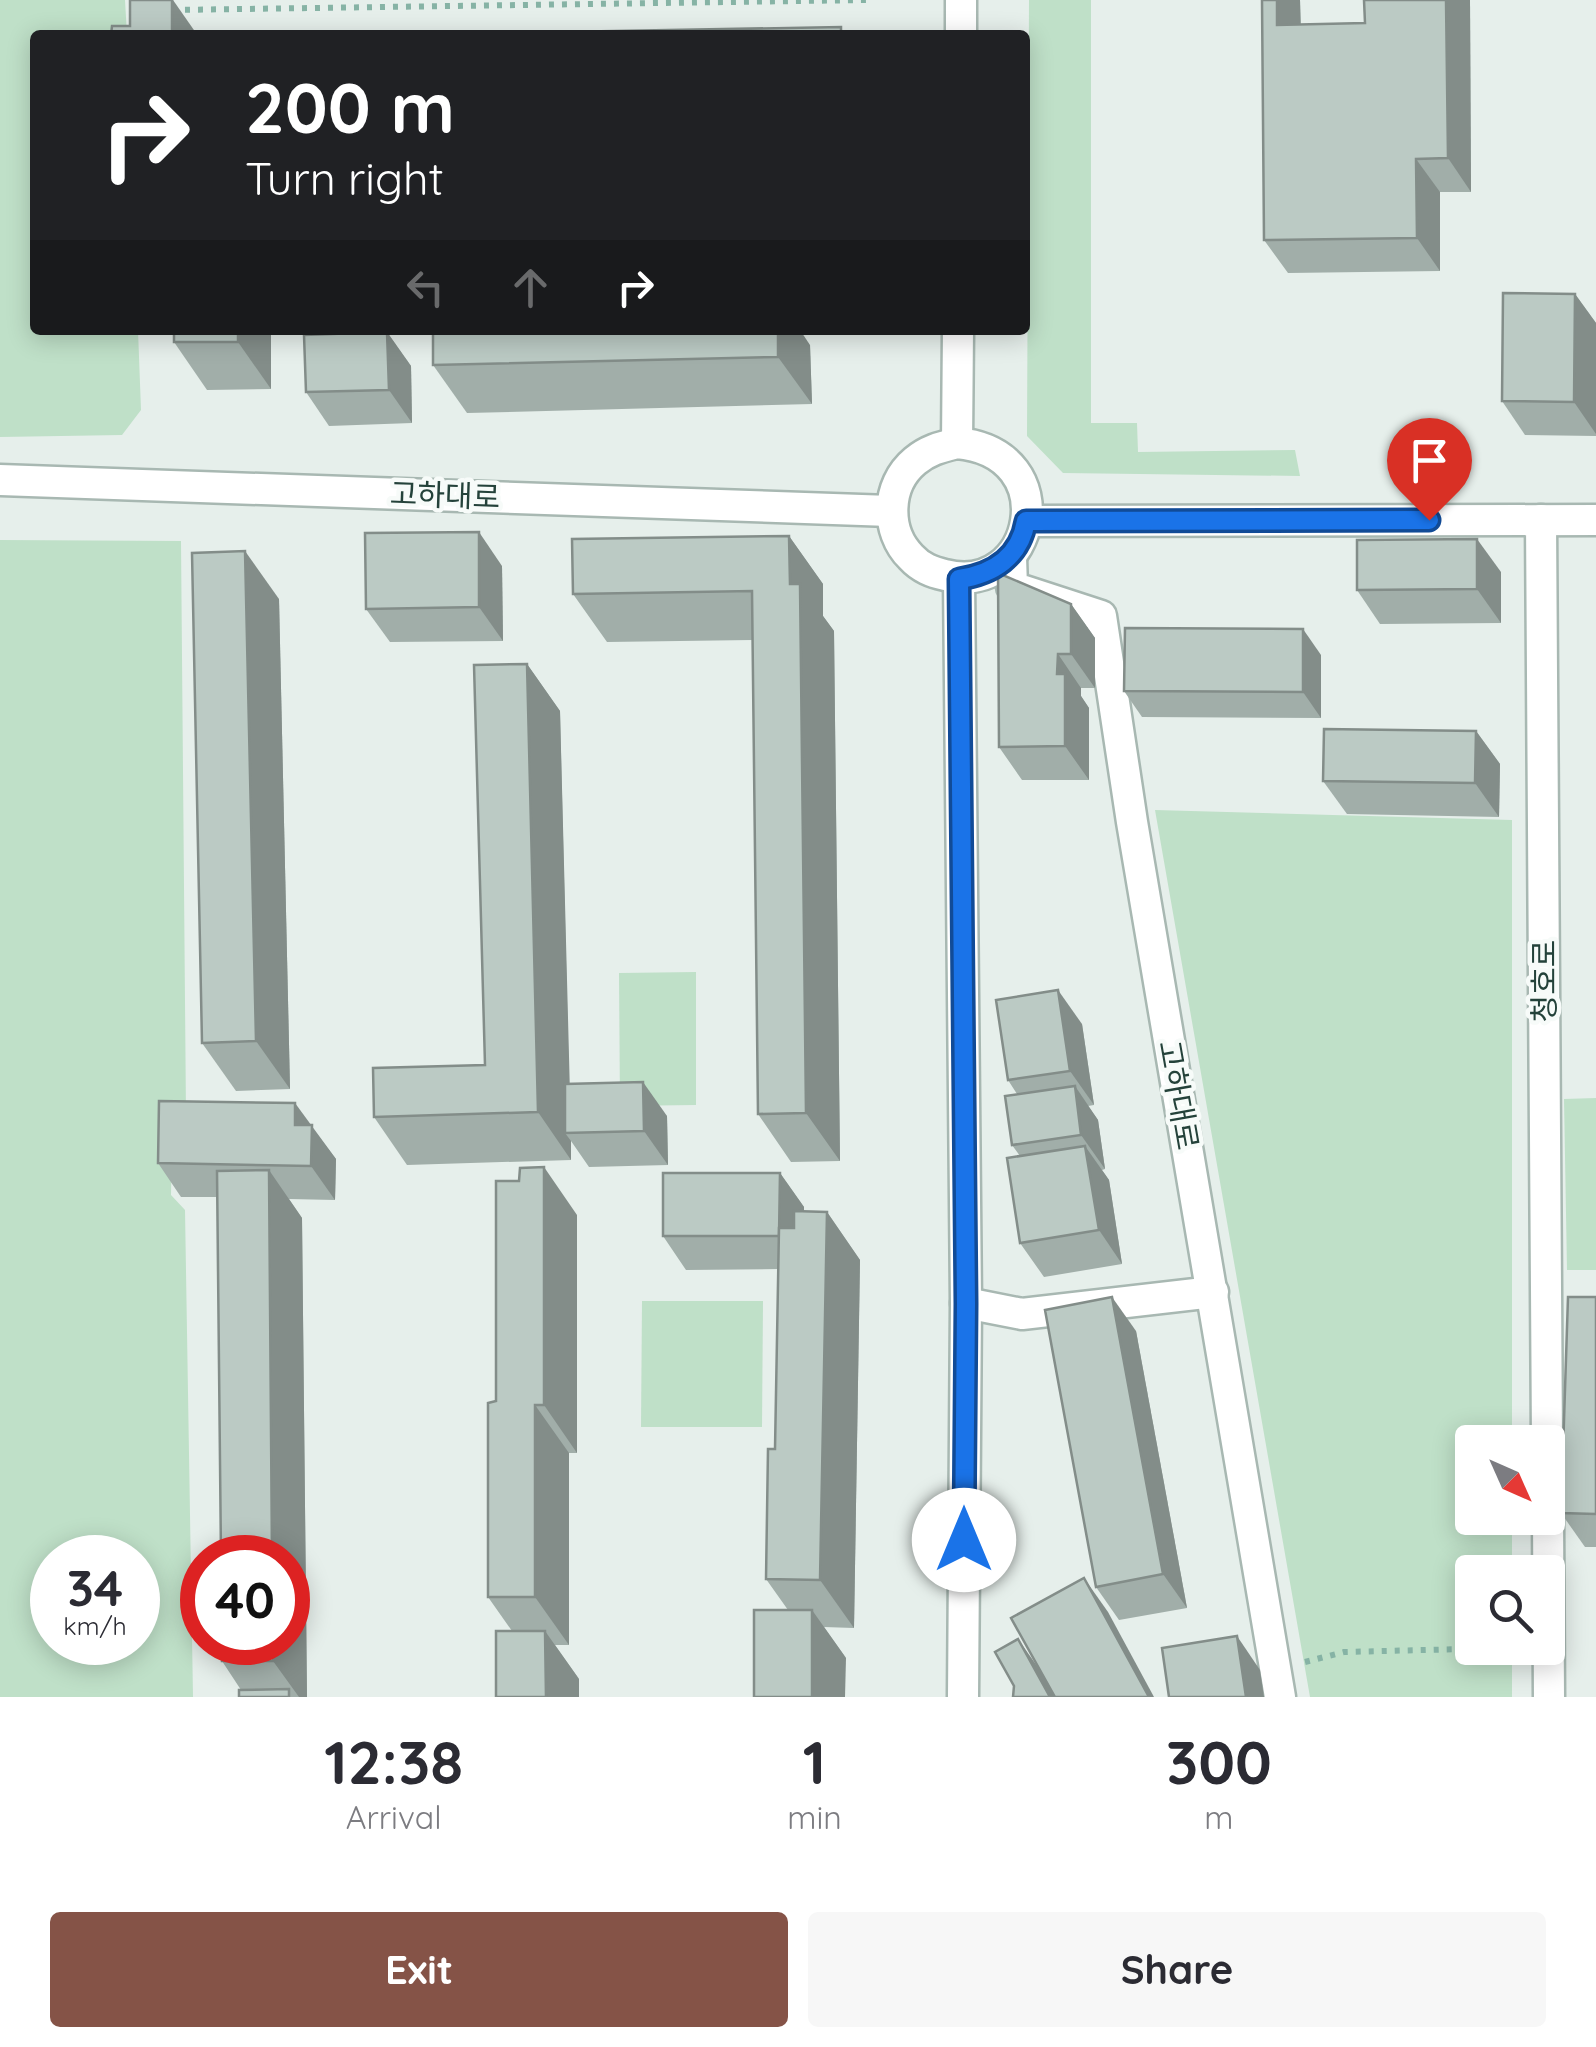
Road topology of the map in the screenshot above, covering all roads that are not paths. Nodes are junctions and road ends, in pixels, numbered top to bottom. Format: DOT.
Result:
graph roads {
  1 [pos="961,0"];
  2 [pos="961,30"];
  3 [pos="958,335"];
  4 [pos="957,443"];
  5 [pos="0,480"];
  6 [pos="890,511"];
  7 [pos="1541,520"];
  8 [pos="1596,520"];
  9 [pos="1026,521"];
  10 [pos="1011,556"];
  11 [pos="959,579"];
  12 [pos="1213,1292"];
  13 [pos="966,1304"];
  14 [pos="1547,1425"];
  15 [pos="1548,1535"];
  16 [pos="1278,1683"];
  17 [pos="964,1697"];
  18 [pos="1549,1697"];
  1 -- 2 [label="street"];
  3 -- 4 [label="street"];
  4 -- 6 [label="street"];
  4 -- 9 [label="street"];
  5 -- 6 [label="street, 고하대로"];
  6 -- 11 [label="street"];
  7 -- 8 [label="street"];
  7 -- 9 [label="street"];
  7 -- 14 [label="street, 청호로"];
  9 -- 10 [label="street"];
  10 -- 11 [label="street"];
  10 -- 12 [label="street, 고하대로"];
  11 -- 13 [label="street"];
  12 -- 13 [label="street"];
  12 -- 16 [label="street, 고하대로"];
  13 -- 17 [label="street"];
  15 -- 18 [label="street"];
}
